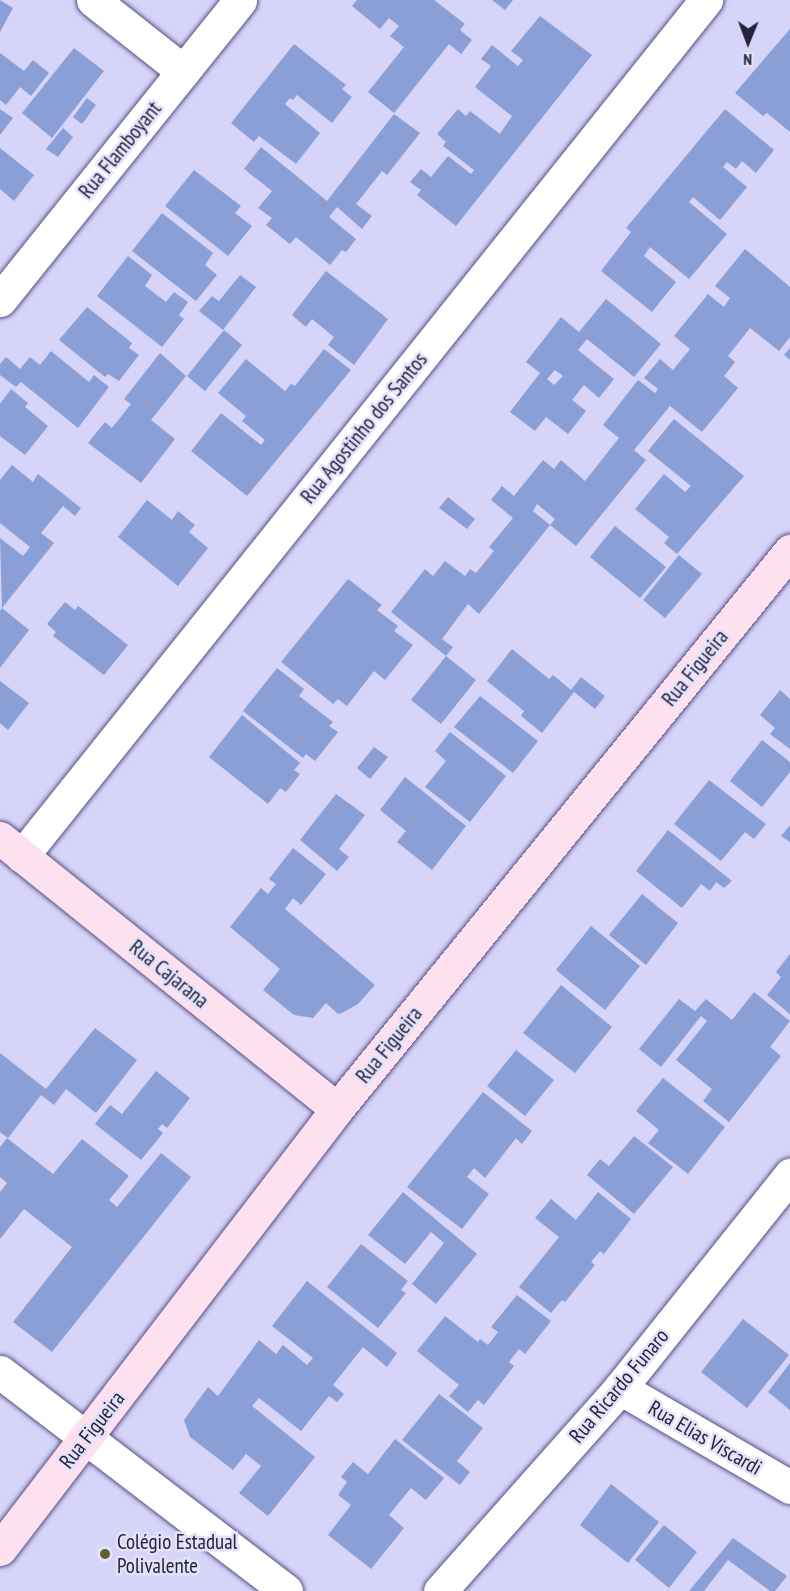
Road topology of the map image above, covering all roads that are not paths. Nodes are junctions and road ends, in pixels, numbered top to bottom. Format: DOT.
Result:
graph roads {
  1 [pos="93,0"];
  2 [pos="240,0"];
  3 [pos="706,0"];
  4 [pos="183,71"];
  5 [pos="0,300"];
  6 [pos="790,551"];
  7 [pos="11,847"];
  8 [pos="337,1109"];
  9 [pos="790,1174"];
  10 [pos="0,1372"];
  11 [pos="620,1388"];
  12 [pos="87,1436"];
  13 [pos="790,1487"];
  14 [pos="0,1549"];
  15 [pos="286,1591"];
  16 [pos="440,1591"];
  1 -- 4 [label="street"];
  2 -- 4 [label="street, Rua Flamboyant"];
  3 -- 7 [label="street, Rua Agostinho dos Santos"];
  4 -- 5 [label="street, Rua Flamboyant"];
  6 -- 8 [label="street, Rua Figueira"];
  7 -- 8 [label="street, Rua Cajarana"];
  8 -- 12 [label="street, Rua Figueira"];
  9 -- 11 [label="street, Rua Ricardo Funaro"];
  10 -- 12 [label="street"];
  11 -- 13 [label="street, Rua Elias Viscardi"];
  11 -- 16 [label="street, Rua Ricardo Funaro"];
  12 -- 14 [label="street, Rua Figueira"];
  12 -- 15 [label="street"];
}
